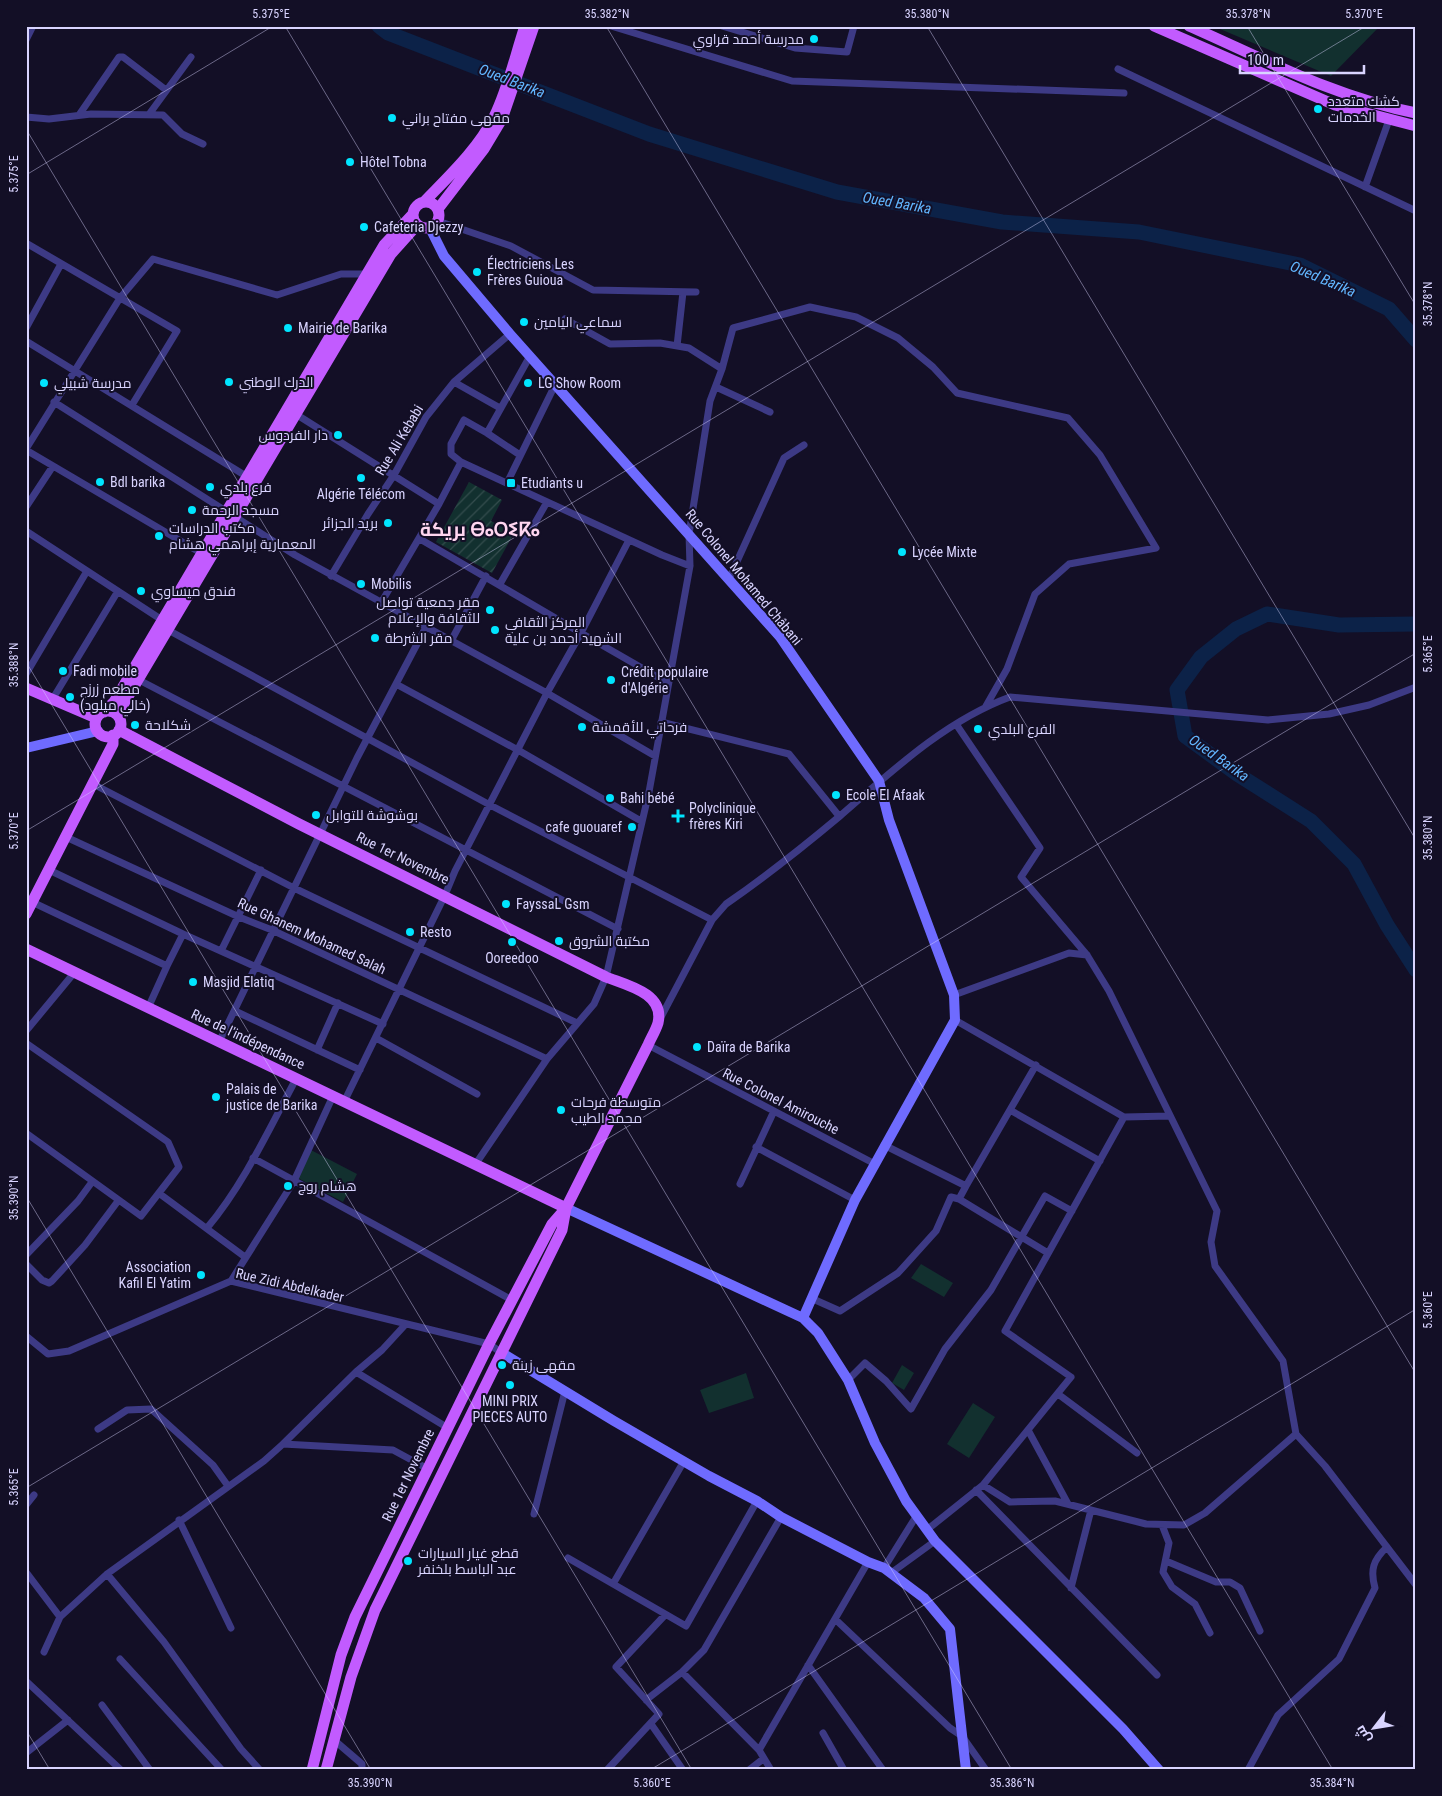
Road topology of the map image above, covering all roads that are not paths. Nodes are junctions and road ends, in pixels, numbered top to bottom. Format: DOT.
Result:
graph roads {
  1 [pos="33,26"];
  2 [pos="525,26"];
  3 [pos="534,26"];
  4 [pos="611,26"];
  5 [pos="722,26"];
  6 [pos="854,26"];
  7 [pos="1154,26"];
  8 [pos="1189,26"];
  9 [pos="26,40"];
  10 [pos="191,57"];
  11 [pos="1118,70"];
  12 [pos="166,90"];
  13 [pos="1124,93"];
  14 [pos="150,113"];
  15 [pos="1416,113"];
  16 [pos="79,115"];
  17 [pos="26,117"];
  18 [pos="498,118"];
  19 [pos="1390,120"];
  20 [pos="1416,126"];
  21 [pos="203,144"];
  22 [pos="1365,188"];
  23 [pos="424,202"];
  24 [pos="1416,211"];
  25 [pos="413,214"];
  26 [pos="435,219"];
  27 [pos="417,225"];
  28 [pos="26,243"];
  29 [pos="61,264"];
  30 [pos="366,274"];
  31 [pos="682,292"];
  32 [pos="696,292"];
  33 [pos="120,298"];
  34 [pos="565,319"];
  35 [pos="26,328"];
  36 [pos="510,334"];
  37 [pos="26,341"];
  38 [pos="677,346"];
  39 [pos="530,356"];
  40 [pos="722,369"];
  41 [pos="74,370"];
  42 [pos="454,382"];
  43 [pos="555,385"];
  44 [pos="716,387"];
  45 [pos="54,402"];
  46 [pos="132,405"];
  47 [pos="500,408"];
  48 [pos="291,412"];
  49 [pos="770,412"];
  50 [pos="487,433"];
  51 [pos="804,445"];
  52 [pos="26,450"];
  53 [pos="520,456"];
  54 [pos="461,462"];
  55 [pos="53,466"];
  56 [pos="394,475"];
  57 [pos="246,476"];
  58 [pos="507,483"];
  59 [pos="547,502"];
  60 [pos="439,504"];
  61 [pos="26,507"];
  62 [pos="226,510"];
  63 [pos="236,517"];
  64 [pos="26,531"];
  65 [pos="689,534"];
  66 [pos="420,539"];
  67 [pos="629,540"];
  68 [pos="201,552"];
  69 [pos="690,566"];
  70 [pos="88,571"];
  71 [pos="331,576"];
  72 [pos="486,576"];
  73 [pos="730,579"];
  74 [pos="500,584"];
  75 [pos="118,591"];
  76 [pos="381,602"];
  77 [pos="162,620"];
  78 [pos="426,627"];
  79 [pos="168,630"];
  80 [pos="581,633"];
  81 [pos="452,641"];
  82 [pos="26,674"];
  83 [pos="139,680"];
  84 [pos="668,683"];
  85 [pos="396,684"];
  86 [pos="1416,687"];
  87 [pos="26,688"];
  88 [pos="547,693"];
  89 [pos="52,700"];
  90 [pos="986,706"];
  91 [pos="100,715"];
  92 [pos="120,718"];
  93 [pos="661,722"];
  94 [pos="956,724"];
  95 [pos="98,731"];
  96 [pos="116,733"];
  97 [pos="368,737"];
  98 [pos="26,748"];
  99 [pos="518,750"];
  100 [pos="655,756"];
  101 [pos="879,780"];
  102 [pos="93,784"];
  103 [pos="345,787"];
  104 [pos="490,806"];
  105 [pos="839,816"];
  106 [pos="641,820"];
  107 [pos="320,834"];
  108 [pos="66,837"];
  109 [pos="467,850"];
  110 [pos="49,870"];
  111 [pos="261,870"];
  112 [pos="629,876"];
  113 [pos="294,888"];
  114 [pos="446,895"];
  115 [pos="32,902"];
  116 [pos="26,914"];
  117 [pos="239,917"];
  118 [pos="712,920"];
  119 [pos="618,929"];
  120 [pos="272,930"];
  121 [pos="183,934"];
  122 [pos="26,948"];
  123 [pos="420,949"];
  124 [pos="221,950"];
  125 [pos="1087,955"];
  126 [pos="256,965"];
  127 [pos="168,966"];
  128 [pos="74,973"];
  129 [pos="606,977"];
  130 [pos="399,991"];
  131 [pos="954,995"];
  132 [pos="338,1003"];
  133 [pos="148,1008"];
  134 [pos="235,1011"];
  135 [pos="955,1020"];
  136 [pos="658,1022"];
  137 [pos="577,1023"];
  138 [pos="383,1024"];
  139 [pos="26,1031"];
  140 [pos="376,1038"];
  141 [pos="219,1042"];
  142 [pos="26,1043"];
  143 [pos="648,1045"];
  144 [pos="317,1050"];
  145 [pos="547,1059"];
  146 [pos="1036,1065"];
  147 [pos="360,1070"];
  148 [pos="296,1079"];
  149 [pos="477,1094"];
  150 [pos="332,1096"];
  151 [pos="344,1102"];
  152 [pos="1010,1110"];
  153 [pos="774,1111"];
  154 [pos="1170,1116"];
  155 [pos="1124,1117"];
  156 [pos="26,1133"];
  157 [pos="884,1145"];
  158 [pos="756,1147"];
  159 [pos="253,1158"];
  160 [pos="1100,1161"];
  161 [pos="875,1164"];
  162 [pos="474,1165"];
  163 [pos="294,1181"];
  164 [pos="92,1182"];
  165 [pos="740,1184"];
  166 [pos="966,1186"];
  167 [pos="160,1194"];
  168 [pos="959,1199"];
  169 [pos="855,1200"];
  170 [pos="118,1201"];
  171 [pos="566,1208"];
  172 [pos="1072,1211"];
  173 [pos="207,1228"];
  174 [pos="1022,1236"];
  175 [pos="1048,1253"];
  176 [pos="26,1256"];
  177 [pos="245,1258"];
  178 [pos="26,1264"];
  179 [pos="231,1281"];
  180 [pos="813,1299"];
  181 [pos="512,1300"];
  182 [pos="803,1318"];
  183 [pos="405,1325"];
  184 [pos="26,1336"];
  185 [pos="489,1344"];
  186 [pos="502,1353"];
  187 [pos="356,1372"];
  188 [pos="848,1380"];
  189 [pos="565,1391"];
  190 [pos="1058,1394"];
  191 [pos="448,1428"];
  192 [pos="98,1429"];
  193 [pos="1028,1430"];
  194 [pos="1296,1434"];
  195 [pos="283,1444"];
  196 [pos="1138,1453"];
  197 [pos="684,1461"];
  198 [pos="428,1469"];
  199 [pos="983,1485"];
  200 [pos="228,1486"];
  201 [pos="976,1490"];
  202 [pos="34,1496"];
  203 [pos="757,1501"];
  204 [pos="1068,1504"];
  205 [pos="26,1505"];
  206 [pos="1091,1510"];
  207 [pos="534,1514"];
  208 [pos="917,1515"];
  209 [pos="781,1517"];
  210 [pos="179,1520"];
  211 [pos="1162,1524"];
  212 [pos="928,1529"];
  213 [pos="935,1541"];
  214 [pos="1387,1547"];
  215 [pos="568,1558"];
  216 [pos="1166,1561"];
  217 [pos="868,1562"];
  218 [pos="887,1571"];
  219 [pos="26,1572"];
  220 [pos="107,1574"];
  221 [pos="612,1584"];
  222 [pos="1416,1585"];
  223 [pos="1071,1588"];
  224 [pos="665,1615"];
  225 [pos="60,1617"];
  226 [pos="835,1619"];
  227 [pos="231,1628"];
  228 [pos="1260,1631"];
  229 [pos="1210,1633"];
  230 [pos="44,1652"];
  231 [pos="120,1658"];
  232 [pos="808,1665"];
  233 [pos="682,1672"];
  234 [pos="1157,1675"];
  235 [pos="26,1681"];
  236 [pos="646,1700"];
  237 [pos="102,1705"];
  238 [pos="68,1720"];
  239 [pos="651,1724"];
  240 [pos="824,1733"];
  241 [pos="962,1736"];
  242 [pos="334,1740"];
  243 [pos="758,1750"];
  244 [pos="26,1753"];
  245 [pos="763,1758"];
  246 [pos="121,1770"];
  247 [pos="150,1770"];
  248 [pos="222,1770"];
  249 [pos="260,1770"];
  250 [pos="312,1770"];
  251 [pos="326,1770"];
  252 [pos="362,1770"];
  253 [pos="607,1770"];
  254 [pos="683,1770"];
  255 [pos="749,1770"];
  256 [pos="771,1770"];
  257 [pos="844,1770"];
  258 [pos="883,1770"];
  259 [pos="966,1770"];
  260 [pos="986,1770"];
  261 [pos="1159,1770"];
  262 [pos="1248,1770"];
  1 -- 9 [label="street"];
  2 -- 18 [label="main road"];
  3 -- 18 [label="main road"];
  4 -- 13 [label="street"];
  5 -- 6 [label="street"];
  7 -- 19 [label="main road"];
  8 -- 15 [label="main road"];
  10 -- 12 [label="street"];
  11 -- 22 [label="street"];
  12 -- 14 [label="street"];
  12 -- 16 [label="street"];
  14 -- 16 [label="street"];
  14 -- 21 [label="street"];
  16 -- 17 [label="street"];
  18 -- 23 [label="main road"];
  18 -- 26 [label="main road"];
  19 -- 20 [label="main road"];
  19 -- 22 [label="street"];
  22 -- 24 [label="street"];
  23 -- 25 [label="main road"];
  23 -- 26 [label="main road"];
  25 -- 27 [label="main road"];
  25 -- 30 [label="main road"];
  26 -- 27 [label="main road"];
  26 -- 31 [label="street"];
  26 -- 36 [label="main road, Rue Colonel Mohamed Châbani"];
  27 -- 48 [label="main road"];
  28 -- 29 [label="street"];
  29 -- 33 [label="street"];
  29 -- 35 [label="street"];
  30 -- 33 [label="street"];
  30 -- 48 [label="main road"];
  31 -- 32 [label="street"];
  31 -- 38 [label="street"];
  33 -- 41 [label="street"];
  33 -- 46 [label="street"];
  34 -- 38 [label="street"];
  36 -- 39 [label="main road, Rue Colonel Mohamed Châbani"];
  36 -- 42 [label="street, Rue Ali Kebabi"];
  37 -- 41 [label="street"];
  38 -- 40 [label="street"];
  39 -- 43 [label="main road, Rue Colonel Mohamed Châbani"];
  39 -- 47 [label="street"];
  40 -- 44 [label="street"];
  40 -- 90 [label="street"];
  41 -- 45 [label="street"];
  41 -- 46 [label="street"];
  42 -- 47 [label="street"];
  42 -- 56 [label="street, Rue Ali Kebabi"];
  43 -- 53 [label="street"];
  43 -- 65 [label="main road, Rue Colonel Mohamed Châbani"];
  44 -- 49 [label="street"];
  44 -- 65 [label="street"];
  45 -- 52 [label="street"];
  45 -- 62 [label="street"];
  46 -- 57 [label="street"];
  47 -- 50 [label="street"];
  48 -- 56 [label="street"];
  48 -- 57 [label="main road"];
  48 -- 63 [label="main road"];
  50 -- 53 [label="street"];
  50 -- 54 [label="street"];
  51 -- 73 [label="street"];
  52 -- 55 [label="street"];
  53 -- 58 [label="street"];
  54 -- 58 [label="street"];
  54 -- 60 [label="street"];
  55 -- 61 [label="street"];
  55 -- 68 [label="street"];
  56 -- 60 [label="street"];
  56 -- 71 [label="street, Rue Ali Kebabi"];
  57 -- 62 [label="main road"];
  58 -- 59 [label="street"];
  59 -- 67 [label="street"];
  59 -- 74 [label="street"];
  60 -- 66 [label="street"];
  62 -- 63 [label="street"];
  62 -- 68 [label="main road"];
  63 -- 71 [label="street"];
  63 -- 79 [label="main road"];
  64 -- 70 [label="street"];
  65 -- 69 [label="street"];
  65 -- 73 [label="main road, Rue Colonel Mohamed Châbani"];
  66 -- 72 [label="street"];
  66 -- 76 [label="street"];
  67 -- 69 [label="street"];
  67 -- 80 [label="street"];
  68 -- 77 [label="main road"];
  69 -- 84 [label="street"];
  70 -- 75 [label="street"];
  70 -- 82 [label="street"];
  71 -- 76 [label="street"];
  72 -- 74 [label="street"];
  72 -- 81 [label="street"];
  73 -- 101 [label="main road, Rue Colonel Mohamed Châbani"];
  74 -- 80 [label="street"];
  75 -- 77 [label="street"];
  75 -- 89 [label="street"];
  76 -- 78 [label="street"];
  77 -- 91 [label="main road"];
  78 -- 81 [label="street"];
  78 -- 85 [label="street"];
  79 -- 83 [label="main road"];
  79 -- 97 [label="street"];
  80 -- 84 [label="street"];
  80 -- 88 [label="street"];
  81 -- 88 [label="street"];
  83 -- 92 [label="main road"];
  83 -- 103 [label="street"];
  84 -- 93 [label="street"];
  85 -- 97 [label="street"];
  85 -- 99 [label="street"];
  86 -- 90 [label="street"];
  87 -- 89 [label="main road"];
  88 -- 99 [label="street"];
  88 -- 100 [label="street"];
  89 -- 91 [label="main road"];
  90 -- 94 [label="street"];
  91 -- 92 [label="main road"];
  91 -- 95 [label="main road"];
  92 -- 96 [label="main road"];
  93 -- 100 [label="street"];
  93 -- 105 [label="street"];
  94 -- 101 [label="street"];
  94 -- 125 [label="street"];
  95 -- 96 [label="main road"];
  95 -- 98 [label="main road"];
  96 -- 102 [label="main road"];
  96 -- 107 [label="main road, Rue 1er Novembre"];
  97 -- 103 [label="street"];
  97 -- 104 [label="street"];
  99 -- 104 [label="street"];
  99 -- 106 [label="street"];
  100 -- 106 [label="street"];
  101 -- 105 [label="street"];
  101 -- 131 [label="main road, Rue Colonel Mohamed Châbani"];
  102 -- 108 [label="main road"];
  102 -- 111 [label="street"];
  103 -- 107 [label="street"];
  103 -- 109 [label="street"];
  104 -- 109 [label="street"];
  104 -- 112 [label="street"];
  105 -- 118 [label="street"];
  106 -- 112 [label="street"];
  107 -- 113 [label="street"];
  107 -- 114 [label="main road, Rue 1er Novembre"];
  108 -- 110 [label="main road"];
  108 -- 117 [label="street, Rue Ghanem Mohamed Salah"];
  109 -- 114 [label="street"];
  109 -- 119 [label="street"];
  110 -- 115 [label="main road"];
  110 -- 121 [label="street"];
  111 -- 113 [label="street"];
  111 -- 117 [label="street"];
  112 -- 118 [label="street"];
  112 -- 119 [label="street"];
  113 -- 120 [label="street"];
  113 -- 123 [label="street"];
  114 -- 123 [label="street"];
  114 -- 129 [label="main road, Rue 1er Novembre"];
  115 -- 116 [label="main road"];
  115 -- 127 [label="street"];
  117 -- 120 [label="street, Rue Ghanem Mohamed Salah"];
  117 -- 124 [label="street"];
  118 -- 136 [label="street"];
  119 -- 129 [label="street"];
  120 -- 126 [label="street"];
  120 -- 130 [label="street, Rue Ghanem Mohamed Salah"];
  121 -- 124 [label="street"];
  121 -- 127 [label="street"];
  122 -- 128 [label="main road, Rue de l'indépendance"];
  123 -- 130 [label="street"];
  123 -- 137 [label="street"];
  124 -- 126 [label="street"];
  125 -- 131 [label="street"];
  125 -- 154 [label="street"];
  126 -- 132 [label="street"];
  126 -- 134 [label="street"];
  127 -- 133 [label="street"];
  128 -- 133 [label="main road, Rue de l'indépendance"];
  128 -- 139 [label="street"];
  129 -- 136 [label="main road, Rue 1er Novembre"];
  129 -- 137 [label="street"];
  130 -- 138 [label="street"];
  130 -- 145 [label="street, Rue Ghanem Mohamed Salah"];
  131 -- 135 [label="main road, Rue Colonel Mohamed Châbani"];
  132 -- 138 [label="street"];
  132 -- 144 [label="street"];
  133 -- 141 [label="main road, Rue de l'indépendance"];
  134 -- 141 [label="street"];
  134 -- 144 [label="street"];
  135 -- 146 [label="street"];
  135 -- 157 [label="main road"];
  136 -- 143 [label="main road"];
  137 -- 145 [label="street"];
  138 -- 140 [label="street"];
  140 -- 147 [label="street"];
  140 -- 149 [label="street"];
  141 -- 148 [label="main road, Rue de l'indépendance"];
  142 -- 167 [label="street"];
  143 -- 153 [label="street, Rue Colonel Amirouche"];
  143 -- 171 [label="main road"];
  144 -- 147 [label="street"];
  145 -- 162 [label="street"];
  146 -- 152 [label="street"];
  146 -- 155 [label="street"];
  147 -- 151 [label="street"];
  148 -- 150 [label="main road, Rue de l'indépendance"];
  148 -- 159 [label="street"];
  150 -- 151 [label="main road, Rue de l'indépendance"];
  150 -- 163 [label="street"];
  151 -- 162 [label="main road, Rue de l'indépendance"];
  152 -- 160 [label="street"];
  152 -- 166 [label="street"];
  153 -- 158 [label="street"];
  153 -- 161 [label="street, Rue Colonel Amirouche"];
  154 -- 155 [label="street"];
  154 -- 194 [label="street"];
  155 -- 160 [label="street"];
  156 -- 164 [label="street"];
  157 -- 161 [label="main road"];
  157 -- 166 [label="street"];
  158 -- 165 [label="street"];
  158 -- 169 [label="street"];
  159 -- 163 [label="street"];
  159 -- 173 [label="street"];
  160 -- 172 [label="street"];
  161 -- 169 [label="main road"];
  162 -- 171 [label="main road, Rue de l'indépendance"];
  163 -- 177 [label="street"];
  163 -- 181 [label="street"];
  164 -- 170 [label="street"];
  164 -- 176 [label="street"];
  166 -- 168 [label="street"];
  167 -- 170 [label="street"];
  167 -- 173 [label="street"];
  168 -- 174 [label="street"];
  168 -- 180 [label="street"];
  169 -- 180 [label="main road"];
  170 -- 178 [label="street"];
  171 -- 181 [label="main road, Rue 1er Novembre"];
  171 -- 182 [label="main road"];
  171 -- 186 [label="main road"];
  172 -- 174 [label="street"];
  172 -- 175 [label="street"];
  173 -- 177 [label="street"];
  174 -- 175 [label="street"];
  174 -- 188 [label="street"];
  175 -- 190 [label="street"];
  177 -- 179 [label="street"];
  179 -- 183 [label="street, Rue Zidi Abdelkader"];
  179 -- 184 [label="street, Rue Zidi Abdelkader"];
  180 -- 182 [label="main road"];
  181 -- 185 [label="main road, Rue 1er Novembre"];
  182 -- 188 [label="main road"];
  183 -- 185 [label="street, Rue Zidi Abdelkader"];
  183 -- 187 [label="street"];
  185 -- 186 [label="street, Rue Zidi Abdelkader"];
  185 -- 191 [label="main road, Rue 1er Novembre"];
  186 -- 189 [label="main road"];
  186 -- 242 [label="main road"];
  187 -- 191 [label="street"];
  187 -- 195 [label="street"];
  188 -- 208 [label="main road"];
  189 -- 197 [label="main road"];
  189 -- 207 [label="street"];
  190 -- 193 [label="street"];
  190 -- 196 [label="street"];
  191 -- 198 [label="main road, Rue 1er Novembre"];
  192 -- 200 [label="street"];
  193 -- 199 [label="street"];
  193 -- 204 [label="street"];
  194 -- 211 [label="street"];
  194 -- 214 [label="street"];
  195 -- 198 [label="street"];
  195 -- 200 [label="street"];
  197 -- 203 [label="main road"];
  197 -- 221 [label="street"];
  198 -- 250 [label="main road, Rue 1er Novembre"];
  199 -- 201 [label="street"];
  199 -- 204 [label="street"];
  200 -- 210 [label="street"];
  201 -- 212 [label="street"];
  201 -- 223 [label="street"];
  202 -- 205 [label="street"];
  203 -- 209 [label="main road"];
  203 -- 224 [label="street"];
  204 -- 206 [label="street"];
  206 -- 211 [label="street"];
  206 -- 223 [label="street"];
  208 -- 212 [label="main road"];
  208 -- 218 [label="street"];
  209 -- 217 [label="main road"];
  209 -- 233 [label="street"];
  210 -- 220 [label="street"];
  210 -- 227 [label="street"];
  211 -- 216 [label="street"];
  212 -- 213 [label="main road"];
  213 -- 218 [label="street"];
  213 -- 261 [label="main road"];
  214 -- 222 [label="street"];
  214 -- 262 [label="street"];
  215 -- 221 [label="street"];
  216 -- 228 [label="street"];
  216 -- 229 [label="street"];
  217 -- 218 [label="main road"];
  217 -- 226 [label="street"];
  218 -- 241 [label="main road"];
  219 -- 225 [label="street"];
  220 -- 225 [label="street"];
  220 -- 249 [label="street"];
  221 -- 224 [label="street"];
  223 -- 234 [label="street"];
  224 -- 236 [label="street"];
  225 -- 230 [label="street"];
  226 -- 232 [label="street"];
  226 -- 241 [label="street"];
  231 -- 248 [label="street"];
  232 -- 243 [label="street"];
  232 -- 258 [label="street"];
  233 -- 236 [label="street"];
  233 -- 243 [label="street"];
  235 -- 238 [label="street"];
  236 -- 239 [label="street"];
  237 -- 247 [label="street"];
  238 -- 244 [label="street"];
  238 -- 246 [label="street"];
  239 -- 253 [label="street"];
  239 -- 254 [label="street"];
  240 -- 257 [label="street"];
  241 -- 259 [label="main road"];
  241 -- 260 [label="street"];
  242 -- 251 [label="main road"];
  242 -- 252 [label="street"];
  243 -- 245 [label="street"];
  245 -- 255 [label="street"];
  245 -- 256 [label="street"];
}
